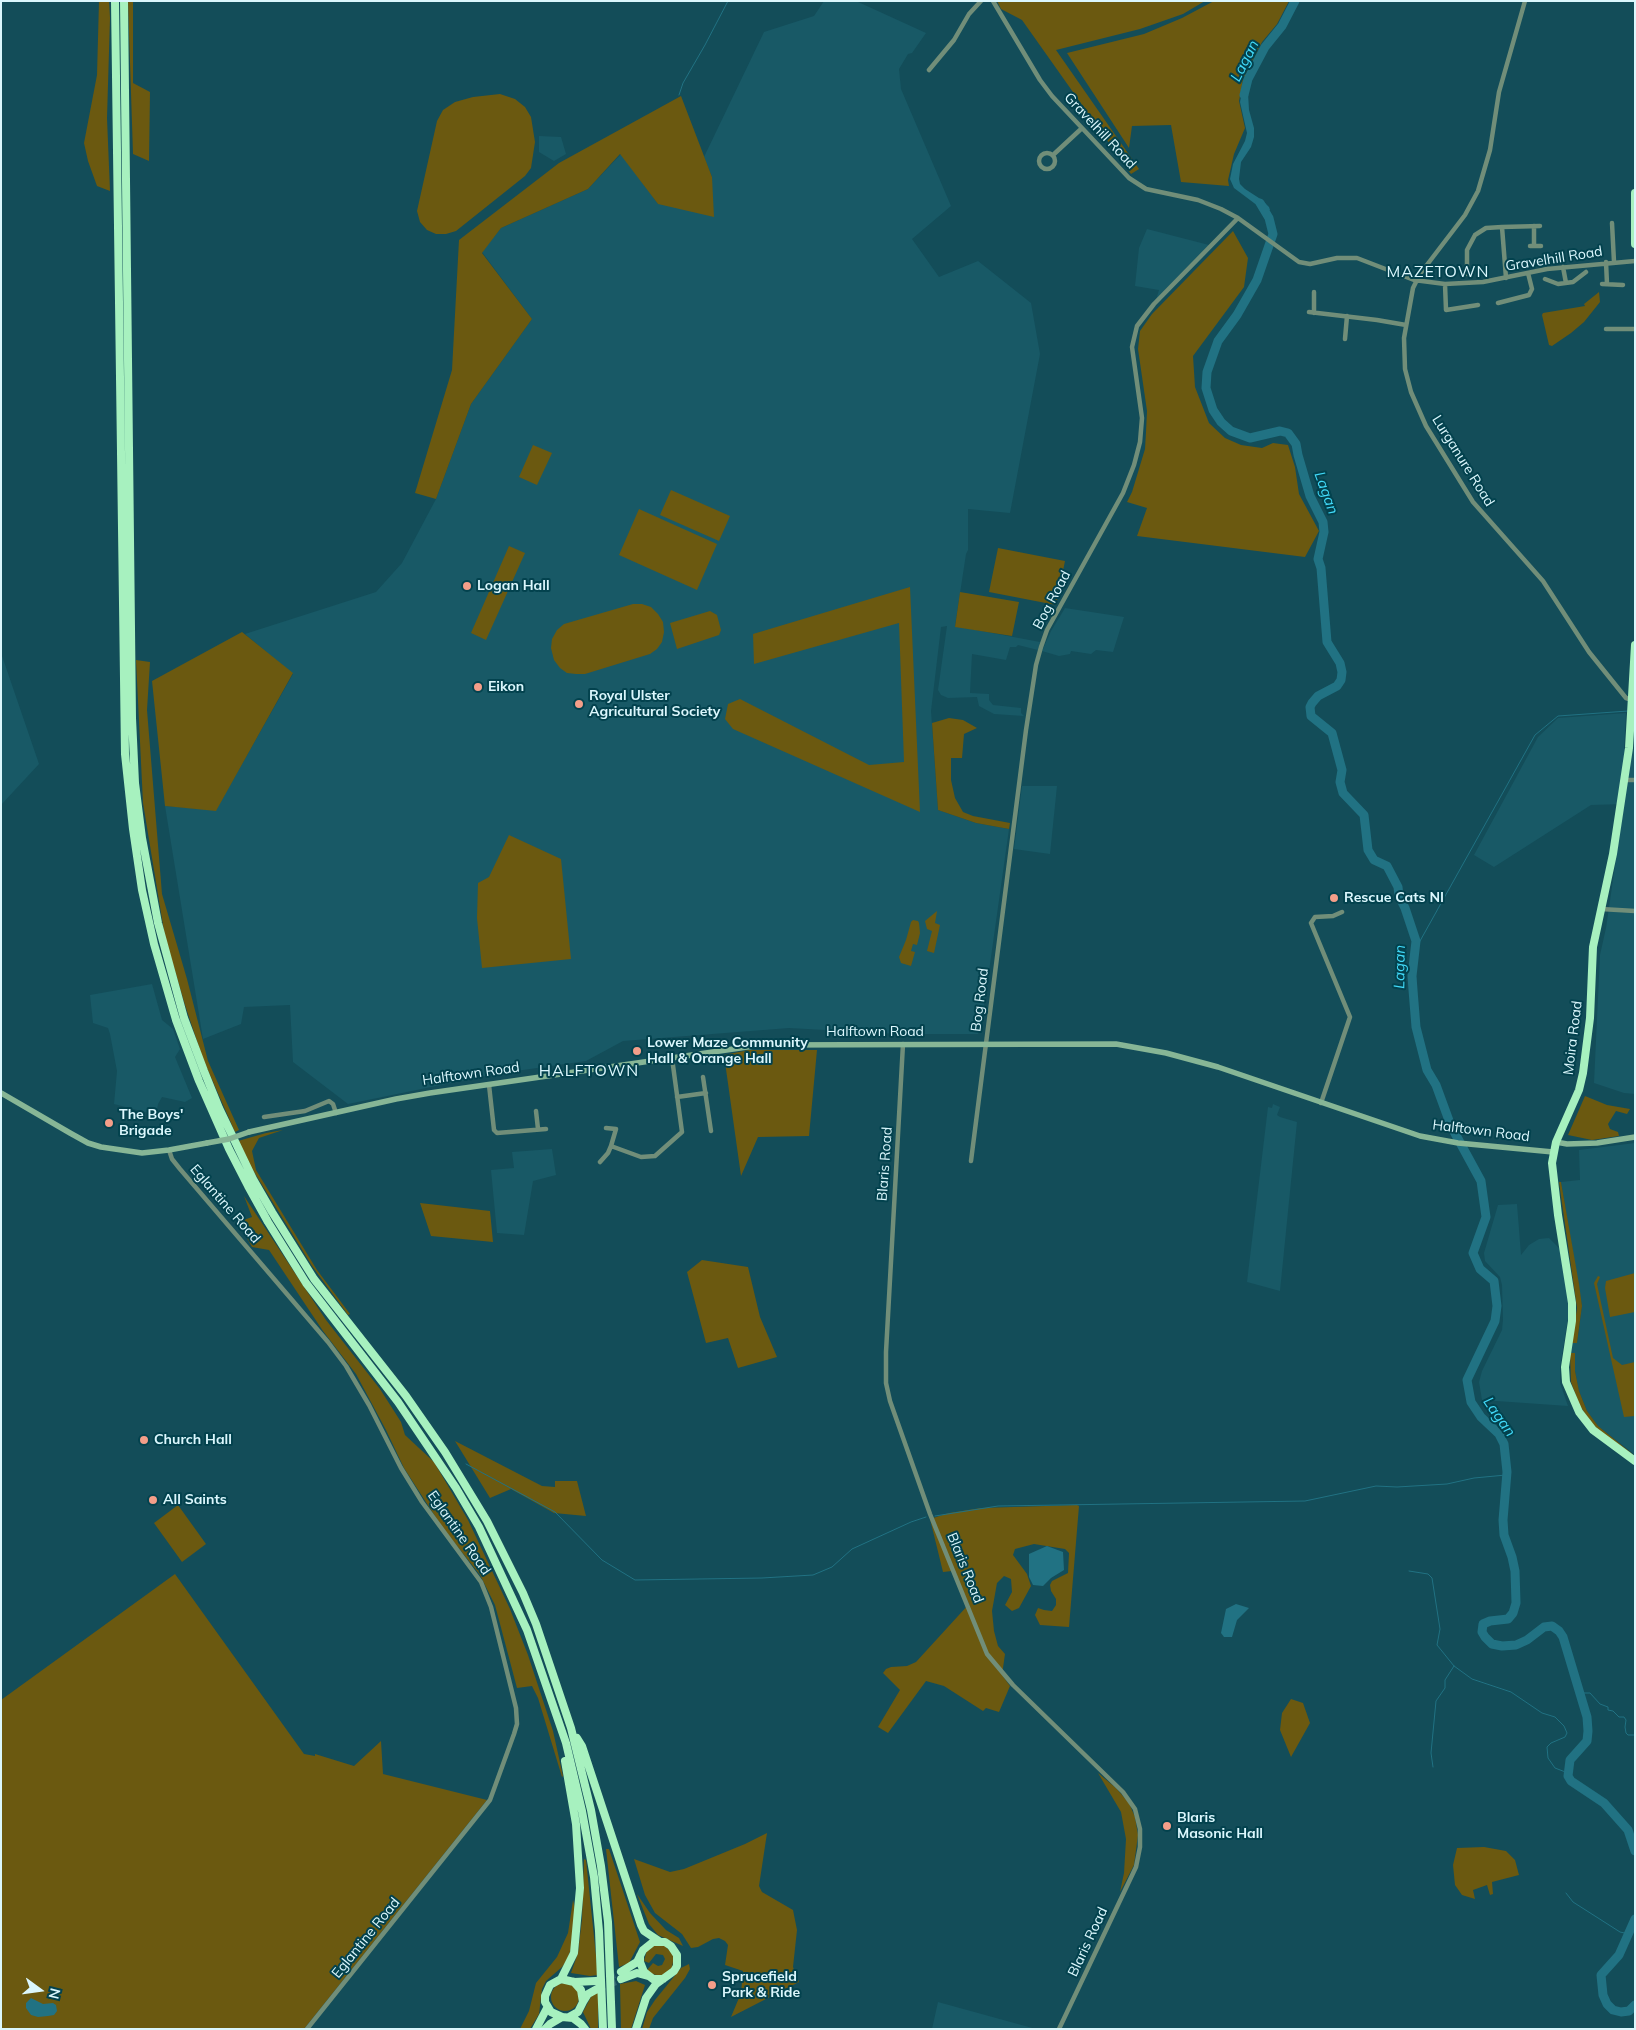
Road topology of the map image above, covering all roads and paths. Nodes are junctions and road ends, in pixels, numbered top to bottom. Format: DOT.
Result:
graph roads {
  1 [pos="115,1"];
  2 [pos="124,1"];
  3 [pos="981,1"];
  4 [pos="993,1"];
  5 [pos="1525,1"];
  6 [pos="930,70"];
  7 [pos="1081,129"];
  8 [pos="1053,155"];
  9 [pos="1635,193"];
  10 [pos="1238,218"];
  11 [pos="1502,227"];
  12 [pos="1610,227"];
  13 [pos="1635,244"];
  14 [pos="1541,246"];
  15 [pos="1635,261"];
  16 [pos="1606,262"];
  17 [pos="1614,262"];
  18 [pos="1563,267"];
  19 [pos="1586,272"];
  20 [pos="1528,273"];
  21 [pos="1468,274"];
  22 [pos="1506,278"];
  23 [pos="1545,279"];
  24 [pos="1417,280"];
  25 [pos="1566,283"];
  26 [pos="1445,284"];
  27 [pos="1624,284"];
  28 [pos="1314,292"];
  29 [pos="1498,303"];
  30 [pos="1478,305"];
  31 [pos="1347,316"];
  32 [pos="1406,325"];
  33 [pos="1635,328"];
  34 [pos="1606,329"];
  35 [pos="1352,337"];
  36 [pos="1635,645"];
  37 [pos="1632,707"];
  38 [pos="1625,780"];
  39 [pos="1635,780"];
  40 [pos="1601,909"];
  41 [pos="1635,911"];
  42 [pos="1342,912"];
  43 [pos="903,1044"];
  44 [pos="986,1044"];
  45 [pos="672,1058"];
  46 [pos="703,1077"];
  47 [pos="489,1085"];
  48 [pos="1,1093"];
  49 [pos="706,1093"];
  50 [pos="677,1097"];
  51 [pos="1321,1104"];
  52 [pos="536,1111"];
  53 [pos="336,1113"];
  54 [pos="264,1117"];
  55 [pos="606,1128"];
  56 [pos="538,1129"];
  57 [pos="546,1129"];
  58 [pos="711,1131"];
  59 [pos="1635,1137"];
  60 [pos="1556,1142"];
  61 [pos="611,1146"];
  62 [pos="169,1150"];
  63 [pos="1553,1152"];
  64 [pos="971,1161"];
  65 [pos="600,1162"];
  66 [pos="1635,1461"];
  67 [pos="558,1718"];
  68 [pos="571,1728"];
  69 [pos="659,1941"];
  70 [pos="640,1956"];
  71 [pos="648,1976"];
  72 [pos="561,1979"];
  73 [pos="665,1979"];
  74 [pos="574,1982"];
  75 [pos="583,2002"];
  76 [pos="547,2008"];
  77 [pos="565,2017"];
  78 [pos="307,2029"];
  79 [pos="536,2029"];
  80 [pos="546,2029"];
  81 [pos="585,2029"];
  82 [pos="603,2029"];
  83 [pos="612,2029"];
  84 [pos="636,2029"];
  85 [pos="1059,2029"];
  1 -- 67 [label="highway"];
  2 -- 68 [label="highway"];
  3 -- 6 [label="street"];
  4 -- 7 [label="street, Gravelhill Road"];
  5 -- 24 [label="street, Lurganure Road"];
  7 -- 8 [label="street"];
  7 -- 10 [label="street, Gravelhill Road"];
  9 -- 13 [label="highway"];
  10 -- 24 [label="street, Gravelhill Road"];
  10 -- 44 [label="street, Bog Road"];
  11 -- 14 [label="street"];
  11 -- 21 [label="street"];
  11 -- 22 [label="street"];
  12 -- 17 [label="street"];
  15 -- 17 [label="street, Gravelhill Road"];
  16 -- 17 [label="street, Gravelhill Road"];
  16 -- 18 [label="street, Gravelhill Road"];
  16 -- 27 [label="street"];
  18 -- 20 [label="street, Gravelhill Road"];
  18 -- 25 [label="street"];
  19 -- 25 [label="street"];
  20 -- 22 [label="street, Gravelhill Road"];
  20 -- 29 [label="street"];
  22 -- 26 [label="street, Gravelhill Road"];
  23 -- 25 [label="street"];
  24 -- 26 [label="street, Gravelhill Road"];
  24 -- 32 [label="street, Lurganure Road"];
  26 -- 30 [label="street"];
  28 -- 31 [label="street"];
  31 -- 32 [label="street"];
  31 -- 35 [label="street"];
  32 -- 37 [label="street, Lurganure Road"];
  33 -- 34 [label="street"];
  36 -- 37 [label="highway, Moira Road"];
  37 -- 38 [label="highway, Moira Road"];
  38 -- 39 [label="street"];
  38 -- 40 [label="highway, Moira Road"];
  40 -- 41 [label="street"];
  40 -- 60 [label="highway, Moira Road"];
  42 -- 51 [label="street"];
  43 -- 44 [label="street, Halftown Road"];
  43 -- 45 [label="street, Halftown Road"];
  43 -- 85 [label="street, Blaris Road"];
  44 -- 51 [label="street, Halftown Road"];
  44 -- 64 [label="street, Bog Road"];
  45 -- 47 [label="street, Halftown Road"];
  45 -- 50 [label="street"];
  46 -- 49 [label="street"];
  47 -- 53 [label="street, Halftown Road"];
  47 -- 56 [label="street"];
  48 -- 62 [label="street, Halftown Road"];
  49 -- 50 [label="street"];
  49 -- 58 [label="street"];
  50 -- 61 [label="street"];
  51 -- 63 [label="street, Halftown Road"];
  52 -- 56 [label="street"];
  53 -- 54 [label="street"];
  53 -- 62 [label="street, Halftown Road, bridge"];
  55 -- 61 [label="street"];
  56 -- 57 [label="street"];
  59 -- 60 [label="street"];
  60 -- 63 [label="highway, Moira Road"];
  61 -- 65 [label="street"];
  62 -- 78 [label="street, Eglantine Road"];
  63 -- 66 [label="highway, Moira Road"];
  67 -- 72 [label="highway"];
  67 -- 82 [label="highway"];
  68 -- 69 [label="highway"];
  68 -- 83 [label="highway"];
  69 -- 70 [label="highway"];
  69 -- 73 [label="highway"];
  70 -- 71 [label="highway"];
  70 -- 71 [label="highway"];
  71 -- 73 [label="highway"];
  72 -- 74 [label="highway"];
  72 -- 76 [label="highway"];
  73 -- 84 [label="highway"];
  74 -- 75 [label="highway"];
  74 -- 75 [label="highway"];
  75 -- 77 [label="highway"];
  76 -- 77 [label="highway"];
  76 -- 79 [label="highway"];
  77 -- 80 [label="highway"];
  77 -- 81 [label="highway"];
}
